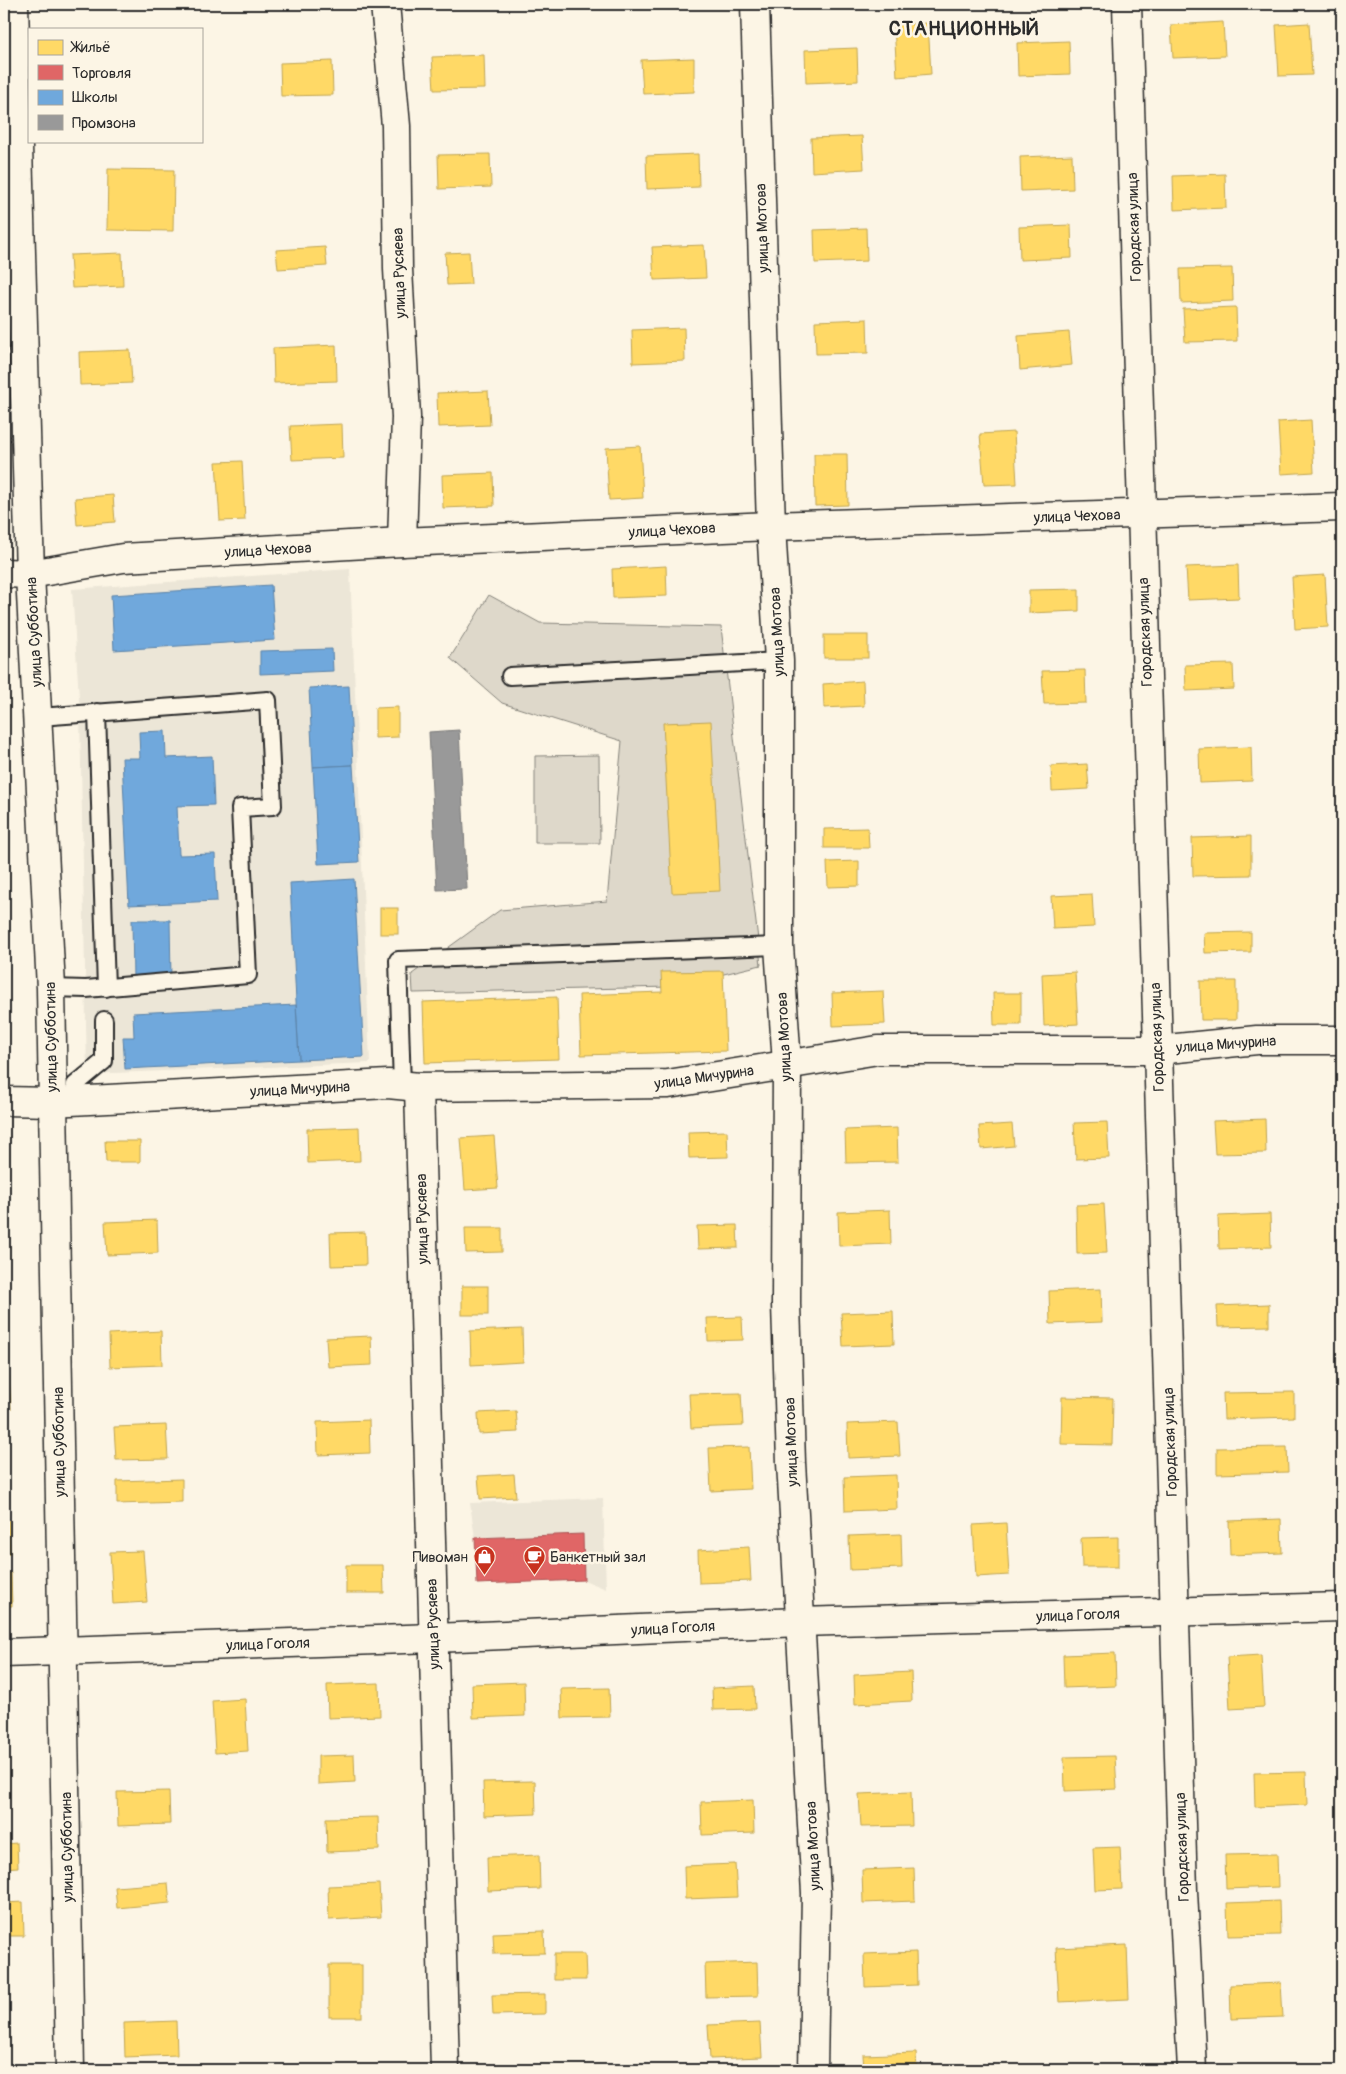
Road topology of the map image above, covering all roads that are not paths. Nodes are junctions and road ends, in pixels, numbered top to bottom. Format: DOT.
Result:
graph roads {
  1 [pos="14,4"];
  2 [pos="386,4"];
  3 [pos="755,4"];
  4 [pos="1127,4"];
  5 [pos="1342,507"];
  6 [pos="1142,514"];
  7 [pos="771,526"];
  8 [pos="402,542"];
  9 [pos="4,572"];
  10 [pos="30,574"];
  11 [pos="779,661"];
  12 [pos="510,676"];
  13 [pos="97,712"];
  14 [pos="39,717"];
  15 [pos="779,946"];
  16 [pos="51,988"];
  17 [pos="106,988"];
  18 [pos="104,1020"];
  19 [pos="1342,1040"];
  20 [pos="1157,1050"];
  21 [pos="787,1064"];
  22 [pos="411,1086"];
  23 [pos="4,1101"];
  24 [pos="64,1102"];
  25 [pos="1342,1607"];
  26 [pos="1176,1612"];
  27 [pos="799,1622"];
  28 [pos="434,1638"];
  29 [pos="64,1651"];
  30 [pos="4,1653"];
  31 [pos="70,2070"];
  32 [pos="445,2070"];
  33 [pos="814,2070"];
  34 [pos="1192,2070"];
  1 -- 10 [label="street, улица Субботина"];
  2 -- 8 [label="street, улица Русяева"];
  3 -- 7 [label="street, улица Мотова"];
  4 -- 6 [label="street, Городская улица"];
  5 -- 6 [label="street, улица Чехова"];
  6 -- 7 [label="street, улица Чехова"];
  6 -- 20 [label="street, Городская улица"];
  7 -- 8 [label="street, улица Чехова"];
  7 -- 11 [label="street, улица Мотова"];
  8 -- 10 [label="street, улица Чехова"];
  9 -- 10 [label="street, улица Чехова"];
  10 -- 14 [label="street, улица Субботина"];
  11 -- 12 [label="lane"];
  11 -- 15 [label="street, улица Мотова"];
  13 -- 14 [label="lane"];
  13 -- 17 [label="lane"];
  13 -- 17 [label="lane"];
  14 -- 16 [label="street, улица Субботина"];
  15 -- 21 [label="street, улица Мотова"];
  15 -- 22 [label="lane"];
  16 -- 17 [label="lane"];
  16 -- 24 [label="street, улица Субботина"];
  18 -- 24 [label="lane"];
  19 -- 20 [label="street, улица Мичурина"];
  20 -- 21 [label="street, улица Мичурина"];
  20 -- 26 [label="street, Городская улица"];
  21 -- 22 [label="street, улица Мичурина"];
  21 -- 27 [label="street, улица Мотова"];
  22 -- 24 [label="street, улица Мичурина"];
  22 -- 28 [label="street, улица Русяева"];
  23 -- 24 [label="street, улица Мичурина"];
  24 -- 29 [label="street, улица Субботина"];
  25 -- 26 [label="street, улица Гоголя"];
  26 -- 27 [label="street, улица Гоголя"];
  26 -- 34 [label="street, Городская улица"];
  27 -- 28 [label="street, улица Гоголя"];
  27 -- 33 [label="street, улица Мотова"];
  28 -- 29 [label="street, улица Гоголя"];
  28 -- 32 [label="street, улица Русяева"];
  29 -- 30 [label="street, улица Гоголя"];
  29 -- 31 [label="street, улица Субботина"];
}
